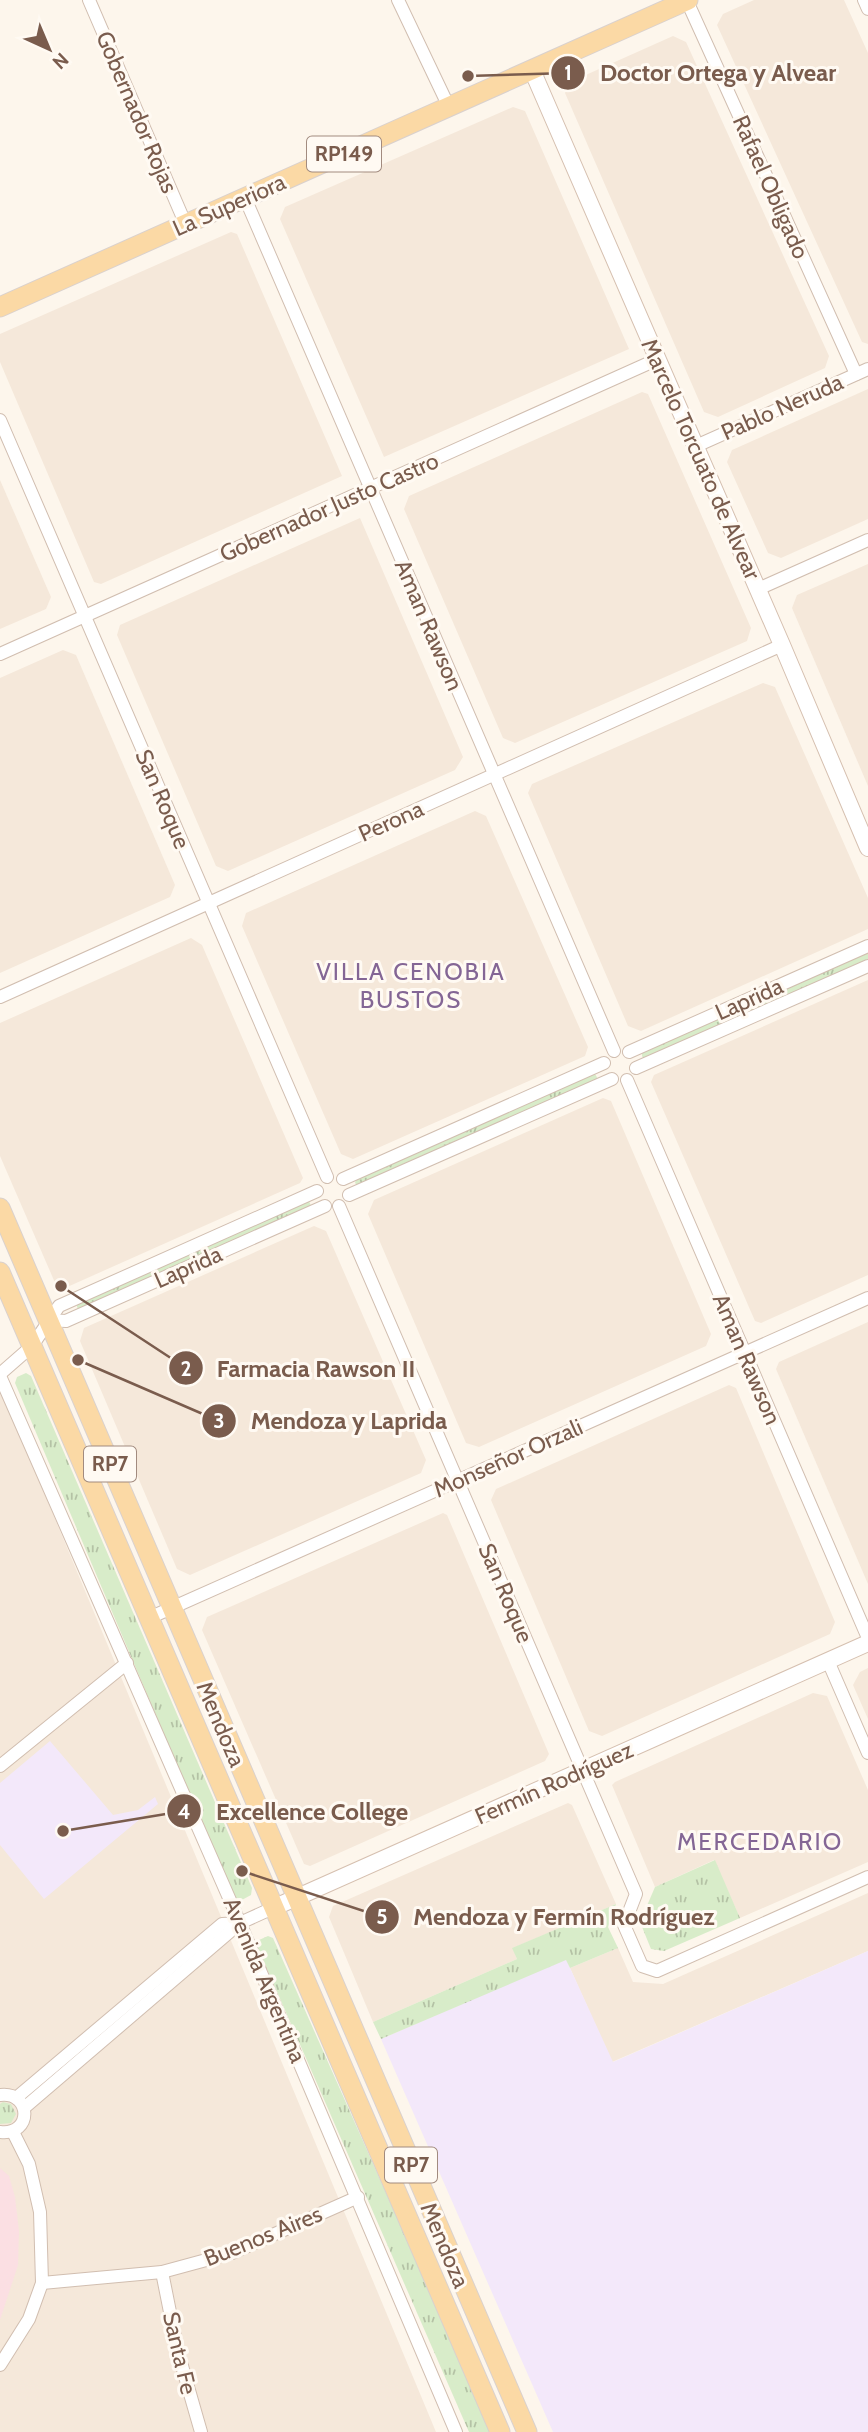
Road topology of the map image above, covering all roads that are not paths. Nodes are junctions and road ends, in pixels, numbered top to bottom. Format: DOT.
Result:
graph roads {
  1 [pos="89,0"];
  2 [pos="398,0"];
  3 [pos="687,0"];
  4 [pos="864,0"];
  5 [pos="868,9"];
  6 [pos="532,70"];
  7 [pos="449,107"];
  8 [pos="245,198"];
  9 [pos="186,225"];
  10 [pos="0,307"];
  11 [pos="658,359"];
  12 [pos="862,372"];
  13 [pos="0,420"];
  14 [pos="696,446"];
  15 [pos="370,488"];
  16 [pos="868,540"];
  17 [pos="758,589"];
  18 [pos="85,616"];
  19 [pos="782,645"];
  20 [pos="0,654"];
  21 [pos="494,774"];
  22 [pos="868,848"];
  23 [pos="209,903"];
  24 [pos="868,946"];
  25 [pos="868,966"];
  26 [pos="0,997"];
  27 [pos="614,1051"];
  28 [pos="629,1052"];
  29 [pos="604,1063"];
  30 [pos="636,1068"];
  31 [pos="612,1079"];
  32 [pos="627,1080"];
  33 [pos="327,1177"];
  34 [pos="343,1179"];
  35 [pos="317,1191"];
  36 [pos="349,1195"];
  37 [pos="326,1206"];
  38 [pos="339,1206"];
  39 [pos="0,1208"];
  40 [pos="0,1272"];
  41 [pos="868,1298"];
  42 [pos="48,1320"];
  43 [pos="32,1346"];
  44 [pos="745,1353"];
  45 [pos="0,1375"];
  46 [pos="457,1481"];
  47 [pos="172,1608"];
  48 [pos="149,1619"];
  49 [pos="868,1641"];
  50 [pos="828,1661"];
  51 [pos="127,1663"];
  52 [pos="868,1754"];
  53 [pos="0,1766"];
  54 [pos="582,1770"];
  55 [pos="868,1877"];
  56 [pos="295,1898"];
  57 [pos="273,1908"];
  58 [pos="240,1923"];
  59 [pos="0,2095"];
  60 [pos="20,2103"];
  61 [pos="6,2132"];
  62 [pos="358,2197"];
  63 [pos="162,2272"];
  64 [pos="42,2283"];
  65 [pos="0,2365"];
  66 [pos="201,2432"];
  67 [pos="456,2432"];
  68 [pos="500,2432"];
  69 [pos="527,2432"];
  1 -- 9 [label="street, Gobernador Rojas"];
  2 -- 7 [label="street"];
  3 -- 6 [label="main road, La Superiora / RP149"];
  3 -- 12 [label="street, Rafael Obligado"];
  4 -- 5 [label="street"];
  6 -- 7 [label="main road, La Superiora / RP149"];
  6 -- 11 [label="street, Marcelo Torcuato de Alvear"];
  7 -- 8 [label="main road, La Superiora / RP149"];
  8 -- 9 [label="main road, La Superiora / RP149"];
  8 -- 15 [label="street, Aman Rawson"];
  9 -- 10 [label="main road, La Superiora / RP149"];
  11 -- 14 [label="street, Marcelo Torcuato de Alvear"];
  11 -- 15 [label="street, Gobernador Justo Castro"];
  12 -- 14 [label="street, Pablo Neruda"];
  13 -- 18 [label="street, San Roque"];
  14 -- 17 [label="street, Marcelo Torcuato de Alvear"];
  15 -- 18 [label="street, Gobernador Justo Castro"];
  15 -- 21 [label="street, Aman Rawson"];
  16 -- 17 [label="street"];
  17 -- 19 [label="street, Marcelo Torcuato de Alvear"];
  18 -- 20 [label="street, Gobernador Justo Castro"];
  18 -- 23 [label="street, San Roque"];
  19 -- 21 [label="street, Perona"];
  19 -- 22 [label="street, Marcelo Torcuato de Alvear"];
  21 -- 23 [label="street, Perona"];
  21 -- 27 [label="street, Aman Rawson"];
  23 -- 26 [label="street, Perona"];
  23 -- 33 [label="street, San Roque"];
  24 -- 28 [label="street, Laprida"];
  25 -- 30 [label="street, Laprida"];
  27 -- 28 [label="street"];
  27 -- 29 [label="street"];
  28 -- 30 [label="street"];
  29 -- 31 [label="street"];
  29 -- 34 [label="street"];
  30 -- 32 [label="street"];
  31 -- 32 [label="street"];
  31 -- 36 [label="street"];
  32 -- 44 [label="street, Aman Rawson"];
  33 -- 34 [label="street"];
  33 -- 35 [label="street"];
  34 -- 36 [label="street"];
  35 -- 37 [label="street"];
  35 -- 42 [label="street, Laprida"];
  36 -- 38 [label="street"];
  37 -- 38 [label="street"];
  37 -- 42 [label="street, Laprida"];
  38 -- 46 [label="street, San Roque"];
  39 -- 42 [label="main road, Mendoza / RP7"];
  40 -- 43 [label="main road, Mendoza / RP7"];
  41 -- 44 [label="street, Monseñor Orzali"];
  42 -- 43 [label="street, Laprida"];
  42 -- 47 [label="main road, Mendoza / RP7"];
  43 -- 45 [label="street, Laprida"];
  43 -- 48 [label="main road, Mendoza / RP7"];
  44 -- 46 [label="street, Monseñor Orzali"];
  44 -- 49 [label="street, Aman Rawson"];
  45 -- 51 [label="street, Avenida Argentina"];
  46 -- 47 [label="street, Monseñor Orzali"];
  46 -- 54 [label="street, San Roque"];
  47 -- 48 [label="street, Monseñor Orzali"];
  47 -- 56 [label="main road, Mendoza / RP7"];
  48 -- 57 [label="main road, Mendoza / RP7"];
  49 -- 50 [label="street, Fermín Rodríguez"];
  50 -- 52 [label="street"];
  50 -- 54 [label="street, Fermín Rodríguez"];
  51 -- 53 [label="street"];
  51 -- 58 [label="street, Avenida Argentina"];
  54 -- 55 [label="street, San Roque"];
  54 -- 56 [label="street, Fermín Rodríguez"];
  56 -- 57 [label="street, Fermín Rodríguez"];
  56 -- 69 [label="main road, Mendoza / RP7"];
  57 -- 58 [label="street, Fermín Rodríguez"];
  57 -- 68 [label="main road, Mendoza / RP7"];
  58 -- 60 [label="street, Fermín Rodríguez"];
  58 -- 62 [label="street, Avenida Argentina"];
  59 -- 60 [label="street"];
  60 -- 61 [label="street"];
  61 -- 64 [label="street"];
  62 -- 63 [label="street, Buenos Aires"];
  62 -- 67 [label="street, Avenida Argentina"];
  63 -- 64 [label="street, Buenos Aires"];
  63 -- 66 [label="street, Santa Fe"];
  64 -- 65 [label="street"];
}
